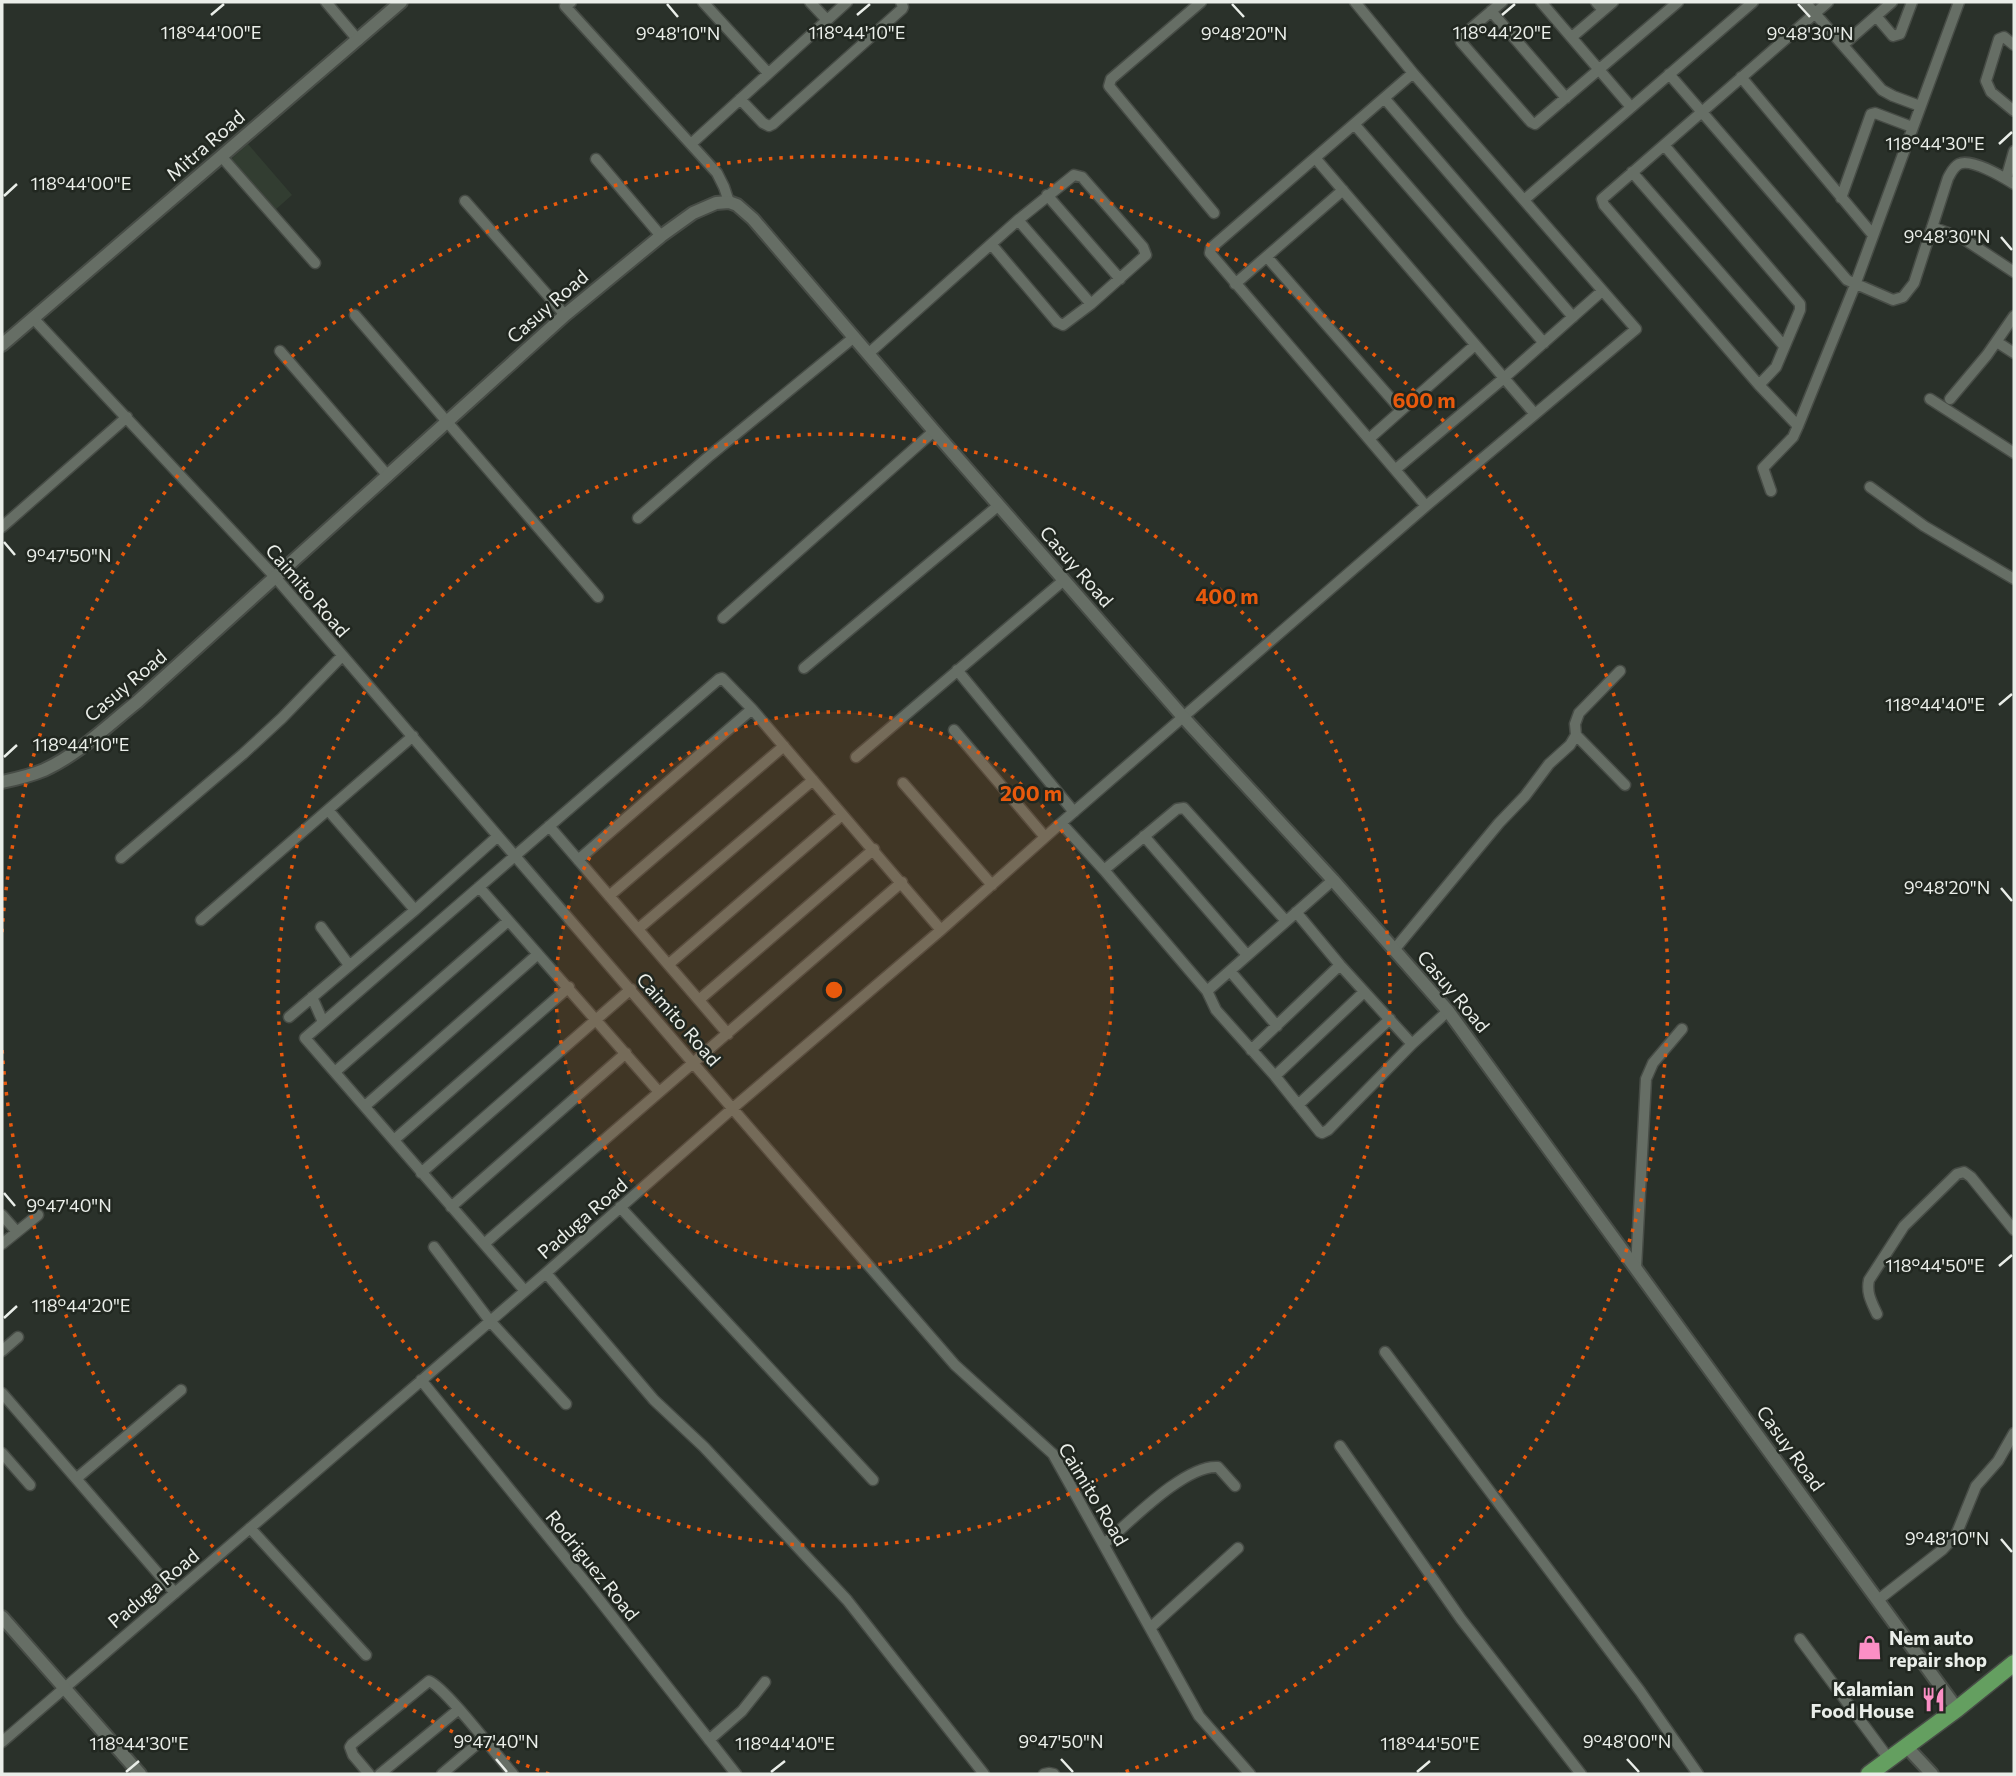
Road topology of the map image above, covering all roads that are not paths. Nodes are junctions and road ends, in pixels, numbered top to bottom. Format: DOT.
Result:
graph roads {
  1 [pos="326,2"];
  2 [pos="400,2"];
  3 [pos="703,2"];
  4 [pos="810,2"];
  5 [pos="847,2"];
  6 [pos="901,2"];
  7 [pos="1201,2"];
  8 [pos="1355,2"];
  9 [pos="1502,2"];
  10 [pos="1541,2"];
  11 [pos="1595,2"];
  12 [pos="1613,2"];
  13 [pos="1678,2"];
  14 [pos="1754,2"];
  15 [pos="1805,2"];
  16 [pos="1828,2"];
  17 [pos="1892,2"];
  18 [pos="1912,2"];
  19 [pos="1959,2"];
  20 [pos="566,3"];
  21 [pos="1603,10"];
  22 [pos="1491,11"];
  23 [pos="1815,13"];
  24 [pos="1876,16"];
  25 [pos="827,20"];
  26 [pos="1572,37"];
  27 [pos="358,40"];
  28 [pos="2014,45"];
  29 [pos="1843,46"];
  30 [pos="1600,69"];
  31 [pos="768,73"];
  32 [pos="1413,73"];
  33 [pos="1669,74"];
  34 [pos="1741,77"];
  35 [pos="1566,98"];
  36 [pos="740,99"];
  37 [pos="1385,99"];
  38 [pos="1920,106"];
  39 [pos="1631,107"];
  40 [pos="2014,111"];
  41 [pos="1702,112"];
  42 [pos="1355,125"];
  43 [pos="1912,127"];
  44 [pos="691,144"];
  45 [pos="1664,145"];
  46 [pos="2014,151"];
  47 [pos="221,156"];
  48 [pos="596,159"];
  49 [pos="1316,159"];
  50 [pos="1632,172"];
  51 [pos="2010,181"];
  52 [pos="1343,190"];
  53 [pos="1047,195"];
  54 [pos="1841,198"];
  55 [pos="1524,200"];
  56 [pos="465,201"];
  57 [pos="729,202"];
  58 [pos="1214,213"];
  59 [pos="1018,220"];
  60 [pos="1932,227"];
  61 [pos="1873,235"];
  62 [pos="661,236"];
  63 [pos="991,244"];
  64 [pos="1267,257"];
  65 [pos="315,263"];
  66 [pos="2014,272"];
  67 [pos="1120,279"];
  68 [pos="1235,284"];
  69 [pos="1855,285"];
  70 [pos="1602,291"];
  71 [pos="1091,304"];
  72 [pos="355,315"];
  73 [pos="565,315"];
  74 [pos="2014,316"];
  75 [pos="1573,317"];
  76 [pos="33,318"];
  77 [pos="853,338"];
  78 [pos="1544,342"];
  79 [pos="1997,342"];
  80 [pos="2,345"];
  81 [pos="1475,345"];
  82 [pos="1784,346"];
  83 [pos="280,351"];
  84 [pos="2014,353"];
  85 [pos="868,354"];
  86 [pos="1504,379"];
  87 [pos="1759,385"];
  88 [pos="1930,399"];
  89 [pos="1950,399"];
  90 [pos="1401,410"];
  91 [pos="1534,413"];
  92 [pos="127,417"];
  93 [pos="447,423"];
  94 [pos="1798,426"];
  95 [pos="934,431"];
  96 [pos="1370,438"];
  97 [pos="2014,453"];
  98 [pos="1396,469"];
  99 [pos="388,476"];
  100 [pos="1870,487"];
  101 [pos="1771,491"];
  102 [pos="999,505"];
  103 [pos="1426,506"];
  104 [pos="638,518"];
  105 [pos="2,527"];
  106 [pos="276,578"];
  107 [pos="2014,579"];
  108 [pos="1064,580"];
  109 [pos="598,597"];
  110 [pos="723,618"];
  111 [pos="342,656"];
  112 [pos="804,668"];
  113 [pos="957,670"];
  114 [pos="1620,671"];
  115 [pos="752,709"];
  116 [pos="1184,718"];
  117 [pos="954,730"];
  118 [pos="1576,735"];
  119 [pos="413,736"];
  120 [pos="784,746"];
  121 [pos="856,757"];
  122 [pos="813,780"];
  123 [pos="2,782"];
  124 [pos="903,783"];
  125 [pos="1625,785"];
  126 [pos="328,810"];
  127 [pos="1074,812"];
  128 [pos="842,815"];
  129 [pos="1061,823"];
  130 [pos="549,826"];
  131 [pos="498,835"];
  132 [pos="1144,836"];
  133 [pos="1045,837"];
  134 [pos="874,849"];
  135 [pos="514,855"];
  136 [pos="121,858"];
  137 [pos="578,860"];
  138 [pos="1104,870"];
  139 [pos="1333,880"];
  140 [pos="902,882"];
  141 [pos="992,885"];
  142 [pos="479,887"];
  143 [pos="609,896"];
  144 [pos="415,910"];
  145 [pos="1296,912"];
  146 [pos="201,920"];
  147 [pos="508,921"];
  148 [pos="1286,921"];
  149 [pos="321,927"];
  150 [pos="638,929"];
  151 [pos="941,930"];
  152 [pos="1394,950"];
  153 [pos="538,954"];
  154 [pos="1247,955"];
  155 [pos="669,964"];
  156 [pos="349,965"];
  157 [pos="1340,965"];
  158 [pos="1230,971"];
  159 [pos="569,988"];
  160 [pos="631,989"];
  161 [pos="1208,991"];
  162 [pos="1364,992"];
  163 [pos="312,997"];
  164 [pos="700,999"];
  165 [pos="1448,1011"];
  166 [pos="289,1017"];
  167 [pos="1390,1019"];
  168 [pos="597,1020"];
  169 [pos="323,1022"];
  170 [pos="1277,1026"];
  171 [pos="1682,1029"];
  172 [pos="728,1034"];
  173 [pos="1412,1044"];
  174 [pos="1251,1050"];
  175 [pos="625,1053"];
  176 [pos="693,1063"];
  177 [pos="336,1071"];
  178 [pos="1275,1076"];
  179 [pos="659,1092"];
  180 [pos="1298,1105"];
  181 [pos="365,1106"];
  182 [pos="733,1108"];
  183 [pos="394,1140"];
  184 [pos="421,1173"];
  185 [pos="451,1207"];
  186 [pos="620,1207"];
  187 [pos="2,1215"];
  188 [pos="38,1215"];
  189 [pos="2014,1230"];
  190 [pos="16,1231"];
  191 [pos="2,1244"];
  192 [pos="484,1244"];
  193 [pos="434,1247"];
  194 [pos="1636,1268"];
  195 [pos="546,1273"];
  196 [pos="525,1291"];
  197 [pos="1877,1314"];
  198 [pos="490,1321"];
  199 [pos="18,1337"];
  200 [pos="2,1351"];
  201 [pos="1385,1352"];
  202 [pos="421,1380"];
  203 [pos="181,1390"];
  204 [pos="2,1393"];
  205 [pos="566,1405"];
  206 [pos="2014,1433"];
  207 [pos="1340,1446"];
  208 [pos="2,1453"];
  209 [pos="77,1478"];
  210 [pos="873,1480"];
  211 [pos="30,1485"];
  212 [pos="1235,1486"];
  213 [pos="250,1528"];
  214 [pos="1104,1544"];
  215 [pos="1238,1549"];
  216 [pos="175,1593"];
  217 [pos="1878,1600"];
  218 [pos="2,1617"];
  219 [pos="1150,1628"];
  220 [pos="1800,1639"];
  221 [pos="366,1655"];
  222 [pos="2014,1665"];
  223 [pos="765,1682"];
  224 [pos="63,1687"];
  225 [pos="458,1709"];
  226 [pos="1957,1709"];
  227 [pos="483,1739"];
  228 [pos="709,1740"];
  229 [pos="2,1742"];
  230 [pos="1906,1746"];
  231 [pos="1888,1759"];
  232 [pos="510,1773"];
  233 [pos="140,1774"];
  234 [pos="369,1774"];
  235 [pos="380,1774"];
  236 [pos="442,1774"];
  237 [pos="736,1774"];
  238 [pos="984,1774"];
  239 [pos="1044,1774"];
  240 [pos="1054,1774"];
  241 [pos="1250,1774"];
  242 [pos="1581,1774"];
  243 [pos="1698,1774"];
  244 [pos="1869,1774"];
  245 [pos="1933,1774"];
  1 -- 27 [label="street"];
  2 -- 27 [label="street, Mitra Road"];
  3 -- 31 [label="street"];
  4 -- 25 [label="street"];
  5 -- 25 [label="street"];
  6 -- 36 [label="street"];
  7 -- 58 [label="street"];
  8 -- 32 [label="street"];
  9 -- 22 [label="street"];
  10 -- 26 [label="street"];
  11 -- 21 [label="street"];
  12 -- 21 [label="street"];
  13 -- 30 [label="street"];
  14 -- 33 [label="street"];
  15 -- 23 [label="street"];
  16 -- 23 [label="street"];
  17 -- 24 [label="street"];
  18 -- 24 [label="street"];
  19 -- 38 [label="street"];
  20 -- 44 [label="street"];
  21 -- 26 [label="street"];
  22 -- 35 [label="street"];
  22 -- 35 [label="street"];
  23 -- 29 [label="street"];
  23 -- 34 [label="street"];
  24 -- 29 [label="street"];
  25 -- 31 [label="street"];
  26 -- 30 [label="street"];
  27 -- 47 [label="street, Mitra Road"];
  28 -- 40 [label="street"];
  29 -- 38 [label="street"];
  30 -- 35 [label="street"];
  30 -- 39 [label="street"];
  31 -- 36 [label="street"];
  32 -- 37 [label="street"];
  32 -- 55 [label="street"];
  33 -- 39 [label="street"];
  33 -- 41 [label="street"];
  34 -- 41 [label="street"];
  34 -- 54 [label="street"];
  36 -- 44 [label="street"];
  37 -- 42 [label="street"];
  37 -- 75 [label="street"];
  38 -- 43 [label="street"];
  39 -- 55 [label="street"];
  41 -- 45 [label="street"];
  41 -- 69 [label="street"];
  42 -- 49 [label="street"];
  42 -- 78 [label="street"];
  43 -- 54 [label="street"];
  43 -- 61 [label="street"];
  44 -- 57 [label="street"];
  45 -- 50 [label="street"];
  45 -- 82 [label="street"];
  46 -- 51 [label="street"];
  47 -- 65 [label="street"];
  47 -- 76 [label="street, Mitra Road"];
  48 -- 62 [label="street"];
  49 -- 52 [label="street"];
  49 -- 68 [label="street"];
  50 -- 82 [label="street"];
  50 -- 87 [label="street"];
  51 -- 60 [label="street"];
  52 -- 64 [label="street"];
  52 -- 81 [label="street"];
  53 -- 59 [label="street"];
  53 -- 67 [label="street"];
  53 -- 67 [label="street"];
  54 -- 61 [label="street"];
  55 -- 70 [label="street"];
  56 -- 73 [label="street"];
  57 -- 62 [label="street, Casuy Road"];
  57 -- 77 [label="street, Casuy Road"];
  59 -- 63 [label="street"];
  59 -- 71 [label="street"];
  60 -- 66 [label="street"];
  60 -- 69 [label="street"];
  61 -- 69 [label="street"];
  62 -- 73 [label="street, Casuy Road"];
  63 -- 71 [label="street"];
  63 -- 85 [label="street"];
  64 -- 68 [label="street"];
  64 -- 90 [label="street"];
  67 -- 71 [label="street"];
  68 -- 96 [label="street"];
  69 -- 94 [label="street"];
  70 -- 75 [label="street"];
  70 -- 91 [label="street, Paduga Road"];
  72 -- 93 [label="street"];
  73 -- 93 [label="street, Casuy Road"];
  74 -- 79 [label="street"];
  75 -- 78 [label="street"];
  76 -- 80 [label="street, Mitra Road"];
  76 -- 92 [label="street, Caimito Road"];
  77 -- 85 [label="street, Casuy Road"];
  77 -- 104 [label="street"];
  78 -- 86 [label="street"];
  79 -- 84 [label="street"];
  79 -- 89 [label="street"];
  81 -- 86 [label="street"];
  81 -- 90 [label="street"];
  82 -- 87 [label="street"];
  83 -- 99 [label="street"];
  85 -- 95 [label="street, Casuy Road"];
  86 -- 91 [label="street"];
  86 -- 98 [label="street"];
  87 -- 94 [label="street"];
  88 -- 97 [label="street"];
  90 -- 96 [label="street"];
  91 -- 103 [label="street, Paduga Road"];
  92 -- 105 [label="street"];
  92 -- 106 [label="street, Caimito Road"];
  93 -- 99 [label="street, Casuy Road"];
  93 -- 109 [label="street"];
  94 -- 101 [label="street"];
  95 -- 102 [label="street, Casuy Road"];
  95 -- 110 [label="street"];
  96 -- 98 [label="street"];
  98 -- 103 [label="street"];
  99 -- 106 [label="street, Casuy Road"];
  100 -- 107 [label="street"];
  102 -- 108 [label="street, Casuy Road"];
  102 -- 112 [label="street"];
  103 -- 116 [label="street, Paduga Road"];
  106 -- 111 [label="street, Caimito Road"];
  106 -- 123 [label="street, Casuy Road"];
  108 -- 113 [label="street"];
  108 -- 116 [label="street, Casuy Road"];
  111 -- 119 [label="street, Caimito Road"];
  111 -- 136 [label="street"];
  113 -- 121 [label="street"];
  113 -- 127 [label="street"];
  114 -- 118 [label="street"];
  115 -- 120 [label="street"];
  115 -- 130 [label="street"];
  115 -- 137 [label="street"];
  116 -- 127 [label="street, Paduga Road"];
  116 -- 139 [label="street, Casuy Road"];
  117 -- 133 [label="street"];
  118 -- 125 [label="street"];
  118 -- 152 [label="street"];
  119 -- 126 [label="street"];
  119 -- 131 [label="street, Caimito Road"];
  120 -- 122 [label="street"];
  120 -- 143 [label="street"];
  122 -- 128 [label="street"];
  122 -- 150 [label="street"];
  124 -- 141 [label="street"];
  126 -- 144 [label="street"];
  126 -- 146 [label="street"];
  127 -- 129 [label="street, Paduga Road"];
  128 -- 134 [label="street"];
  128 -- 155 [label="street"];
  129 -- 133 [label="street, Paduga Road"];
  129 -- 138 [label="street"];
  130 -- 135 [label="street"];
  130 -- 137 [label="street"];
  131 -- 135 [label="street, Caimito Road"];
  131 -- 144 [label="street"];
  132 -- 138 [label="street"];
  132 -- 148 [label="street"];
  132 -- 154 [label="street"];
  133 -- 141 [label="street, Paduga Road"];
  134 -- 140 [label="street"];
  134 -- 164 [label="street"];
  135 -- 142 [label="street"];
  135 -- 160 [label="street, Caimito Road"];
  137 -- 143 [label="street"];
  138 -- 161 [label="street"];
  139 -- 145 [label="street"];
  139 -- 152 [label="street, Casuy Road"];
  140 -- 151 [label="street"];
  140 -- 172 [label="street"];
  141 -- 151 [label="street, Paduga Road"];
  142 -- 147 [label="street"];
  142 -- 169 [label="street"];
  143 -- 150 [label="street"];
  144 -- 156 [label="street"];
  145 -- 148 [label="street"];
  145 -- 157 [label="street"];
  147 -- 153 [label="street"];
  147 -- 177 [label="street"];
  148 -- 154 [label="street"];
  149 -- 156 [label="street"];
  150 -- 155 [label="street"];
  151 -- 182 [label="street, Paduga Road"];
  152 -- 165 [label="street, Casuy Road"];
  153 -- 159 [label="street"];
  153 -- 181 [label="street"];
  154 -- 158 [label="street"];
  155 -- 164 [label="street"];
  156 -- 163 [label="street"];
  157 -- 162 [label="street"];
  157 -- 170 [label="street"];
  158 -- 161 [label="street"];
  158 -- 170 [label="street"];
  159 -- 168 [label="street"];
  159 -- 183 [label="street"];
  160 -- 168 [label="street"];
  160 -- 176 [label="street, Caimito Road"];
  161 -- 174 [label="street"];
  162 -- 167 [label="street"];
  162 -- 178 [label="street"];
  163 -- 166 [label="street"];
  163 -- 169 [label="street"];
  164 -- 172 [label="street"];
  165 -- 173 [label="street"];
  165 -- 194 [label="street, Casuy Road"];
  167 -- 173 [label="street"];
  167 -- 180 [label="street"];
  168 -- 175 [label="street"];
  168 -- 184 [label="street"];
  169 -- 177 [label="street"];
  170 -- 174 [label="street"];
  171 -- 194 [label="street"];
  172 -- 176 [label="street"];
  173 -- 180 [label="street"];
  174 -- 178 [label="street"];
  175 -- 179 [label="street"];
  175 -- 185 [label="street"];
  176 -- 179 [label="street"];
  176 -- 182 [label="street, Caimito Road"];
  177 -- 181 [label="street"];
  178 -- 180 [label="street"];
  179 -- 192 [label="street"];
  181 -- 183 [label="street"];
  182 -- 186 [label="street, Paduga Road"];
  182 -- 214 [label="street, Caimito Road"];
  183 -- 184 [label="street"];
  184 -- 185 [label="street"];
  185 -- 192 [label="street"];
  186 -- 195 [label="street, Paduga Road"];
  186 -- 210 [label="street"];
  187 -- 190 [label="street"];
  188 -- 190 [label="street"];
  189 -- 197 [label="street"];
  190 -- 191 [label="street"];
  192 -- 196 [label="street"];
  193 -- 198 [label="street"];
  194 -- 217 [label="street, Casuy Road"];
  195 -- 196 [label="street, Paduga Road"];
  195 -- 238 [label="street"];
  196 -- 198 [label="street, Paduga Road"];
  198 -- 202 [label="street, Paduga Road"];
  198 -- 205 [label="street"];
  199 -- 200 [label="street"];
  201 -- 243 [label="street"];
  202 -- 213 [label="street, Paduga Road"];
  202 -- 228 [label="street, Rodriguez Road"];
  203 -- 209 [label="street"];
  204 -- 209 [label="street"];
  206 -- 217 [label="street"];
  207 -- 242 [label="street"];
  208 -- 211 [label="street"];
  209 -- 216 [label="street"];
  212 -- 214 [label="street"];
  213 -- 216 [label="street, Paduga Road"];
  213 -- 221 [label="street"];
  214 -- 219 [label="street, Caimito Road"];
  215 -- 219 [label="street"];
  216 -- 224 [label="street, Paduga Road"];
  217 -- 226 [label="street, Casuy Road"];
  218 -- 224 [label="street"];
  219 -- 241 [label="street, Caimito Road"];
  220 -- 231 [label="street"];
  222 -- 226 [label="main road"];
  223 -- 228 [label="street"];
  224 -- 229 [label="street, Paduga Road"];
  224 -- 233 [label="street"];
  225 -- 227 [label="street"];
  225 -- 234 [label="street"];
  225 -- 235 [label="street"];
  226 -- 230 [label="main road"];
  227 -- 232 [label="street"];
  227 -- 236 [label="street"];
  228 -- 237 [label="street, Rodriguez Road"];
  230 -- 231 [label="main road"];
  230 -- 245 [label="street"];
  231 -- 244 [label="main road"];
  239 -- 240 [label="street"];
}
